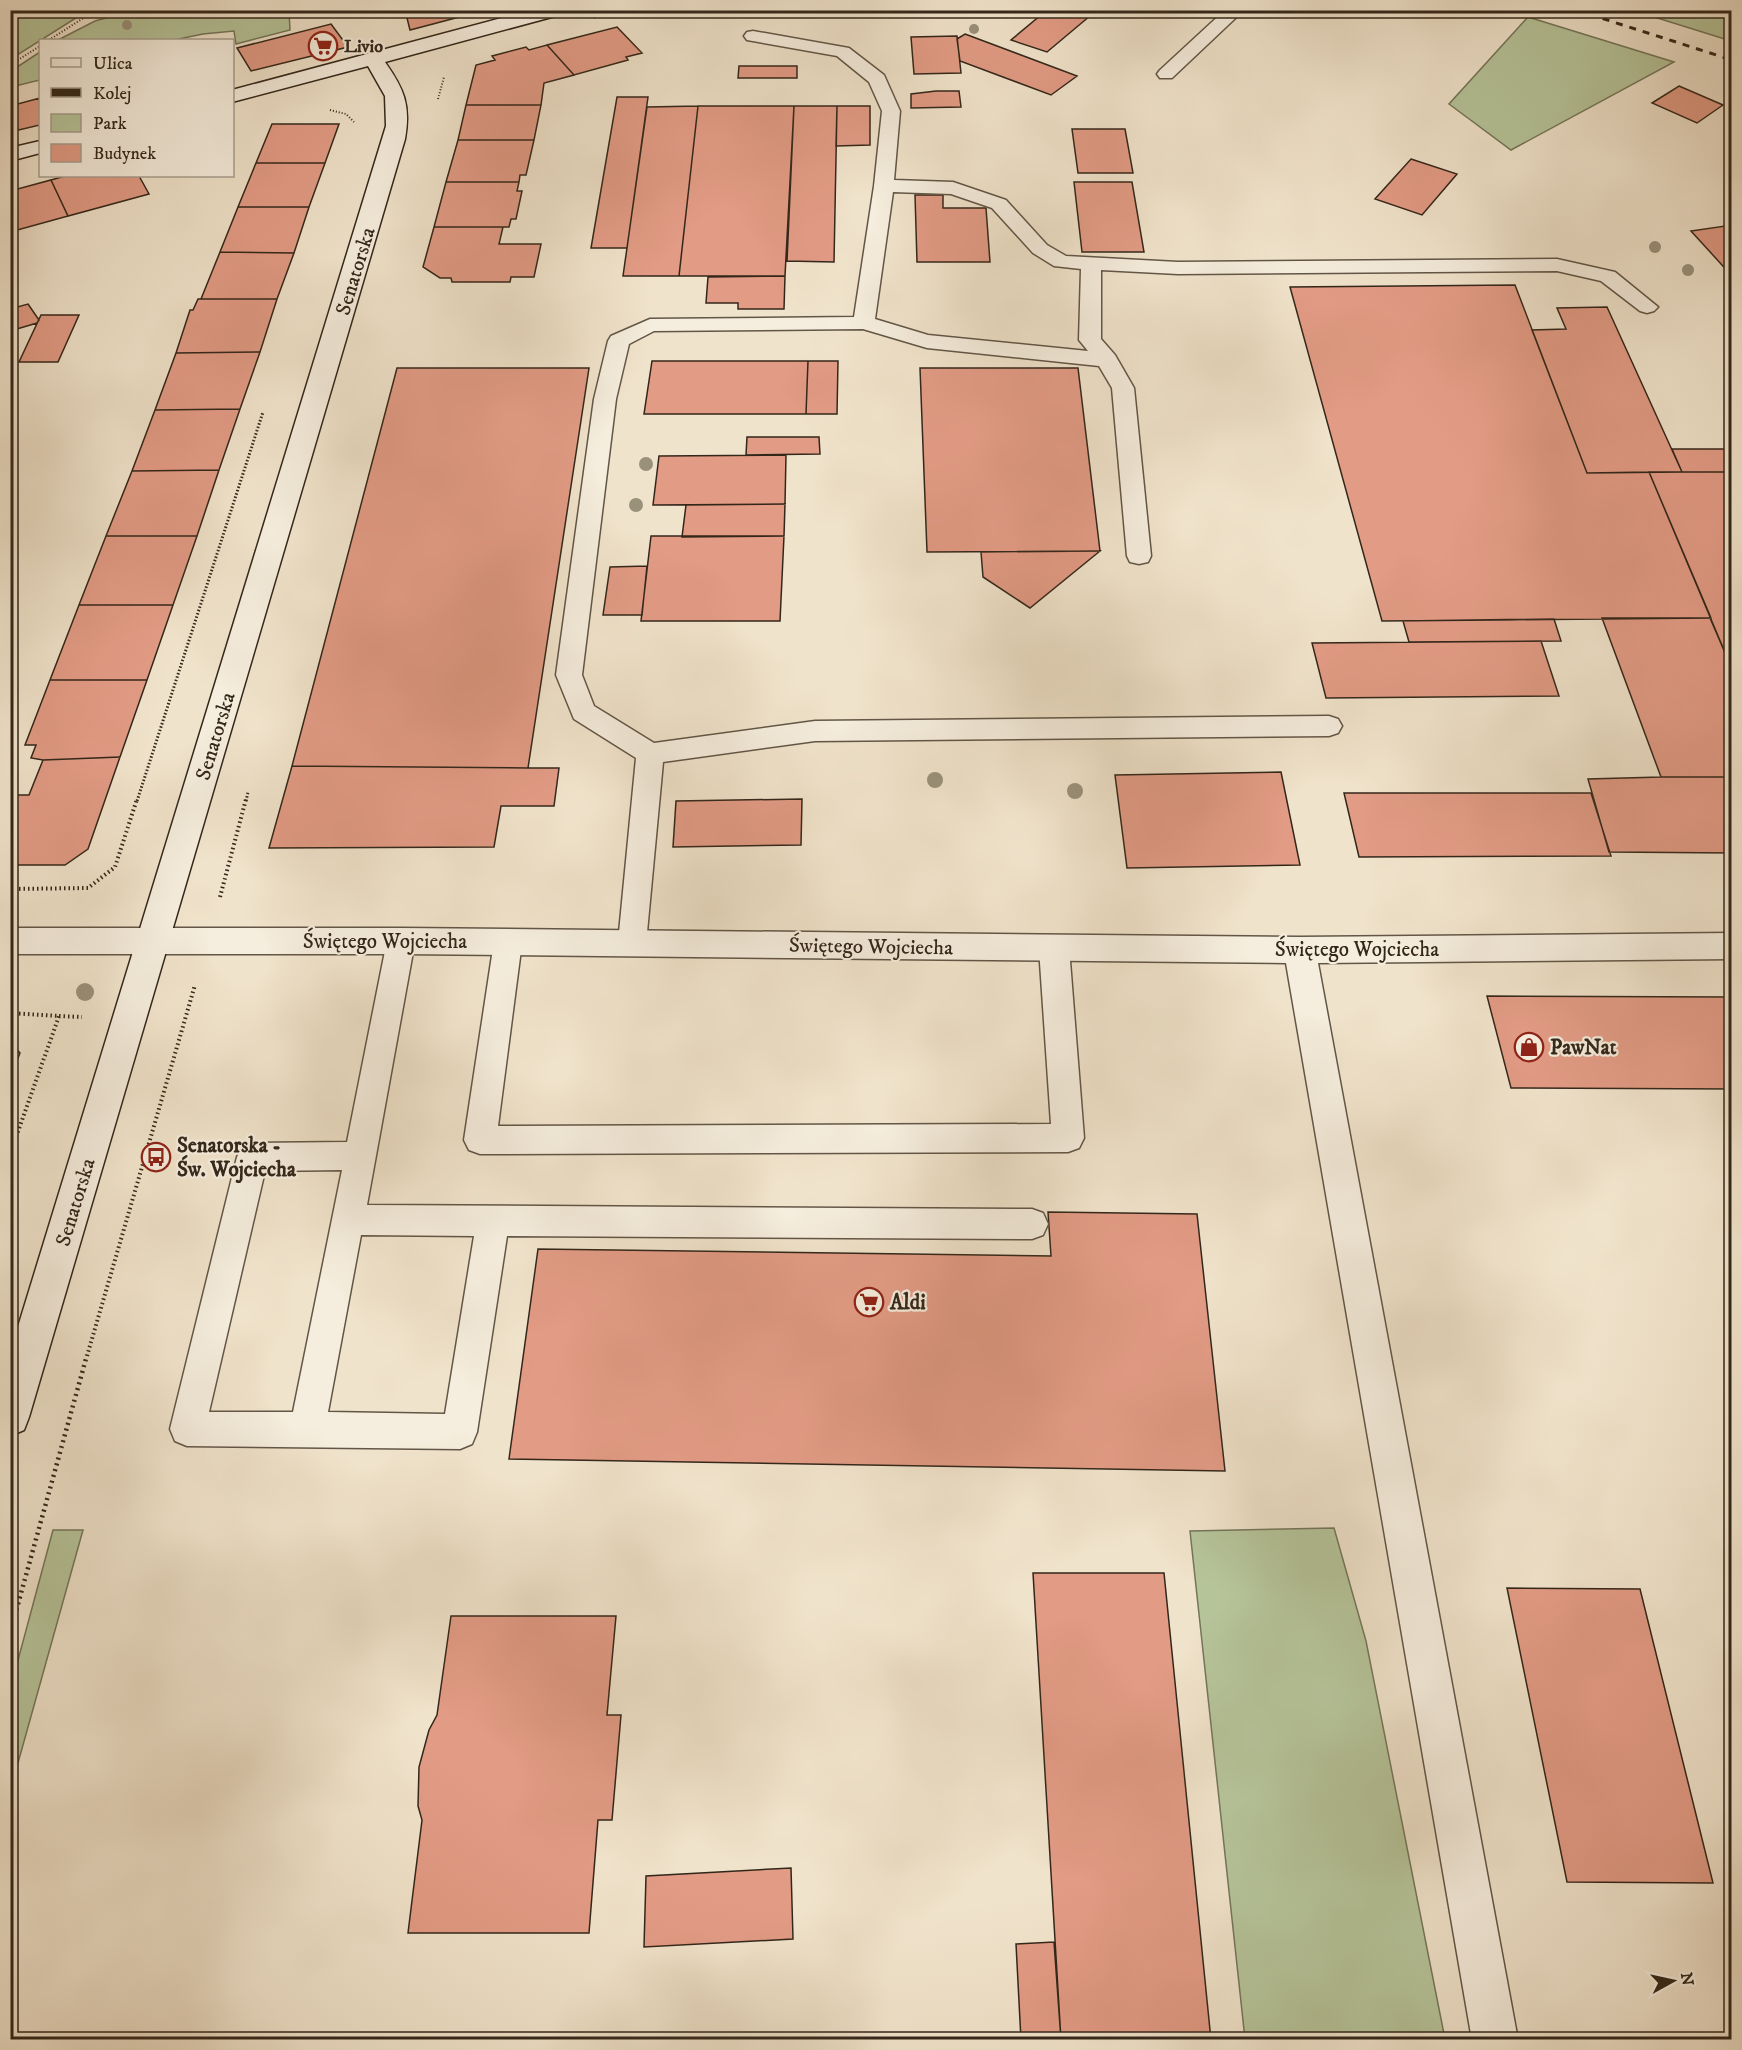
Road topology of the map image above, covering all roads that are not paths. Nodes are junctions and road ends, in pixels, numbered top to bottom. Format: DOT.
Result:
graph roads {
  1 [pos="556,10"];
  2 [pos="1236,10"];
  3 [pos="753,36"];
  4 [pos="373,59"];
  5 [pos="1166,74"];
  6 [pos="234,95"];
  7 [pos="39,147"];
  8 [pos="10,155"];
  9 [pos="885,186"];
  10 [pos="1091,264"];
  11 [pos="1647,307"];
  12 [pos="864,323"];
  13 [pos="1107,360"];
  14 [pos="1139,556"];
  15 [pos="1329,726"];
  16 [pos="650,754"];
  17 [pos="154,940"];
  18 [pos="10,941"];
  19 [pos="401,941"];
  20 [pos="508,942"];
  21 [pos="632,943"];
  22 [pos="1731,946"];
  23 [pos="1054,948"];
  24 [pos="1300,950"];
  25 [pos="362,1156"];
  26 [pos="350,1220"];
  27 [pos="493,1221"];
  28 [pos="1032,1224"];
  29 [pos="10,1418"];
  30 [pos="307,1430"];
  31 [pos="1495,2040"];
  1 -- 4 [label="street"];
  2 -- 5 [label="lane"];
  3 -- 9 [label="lane"];
  4 -- 6 [label="street"];
  4 -- 17 [label="street, Senatorska"];
  7 -- 8 [label="street"];
  9 -- 10 [label="lane"];
  9 -- 12 [label="lane"];
  10 -- 11 [label="lane"];
  10 -- 13 [label="lane"];
  12 -- 13 [label="lane"];
  12 -- 16 [label="lane"];
  13 -- 14 [label="lane"];
  15 -- 16 [label="lane"];
  16 -- 21 [label="lane"];
  17 -- 18 [label="street, Świętego Wojciecha"];
  17 -- 19 [label="street, Świętego Wojciecha"];
  17 -- 29 [label="street, Senatorska"];
  19 -- 20 [label="street, Świętego Wojciecha"];
  19 -- 25 [label="lane"];
  20 -- 21 [label="street, Świętego Wojciecha"];
  20 -- 23 [label="lane"];
  21 -- 23 [label="street, Świętego Wojciecha"];
  22 -- 24 [label="street, Świętego Wojciecha"];
  23 -- 24 [label="street, Świętego Wojciecha"];
  24 -- 31 [label="street"];
  25 -- 26 [label="lane"];
  25 -- 30 [label="lane"];
  26 -- 27 [label="lane"];
  26 -- 30 [label="lane"];
  27 -- 28 [label="lane"];
  27 -- 30 [label="lane"];
}
